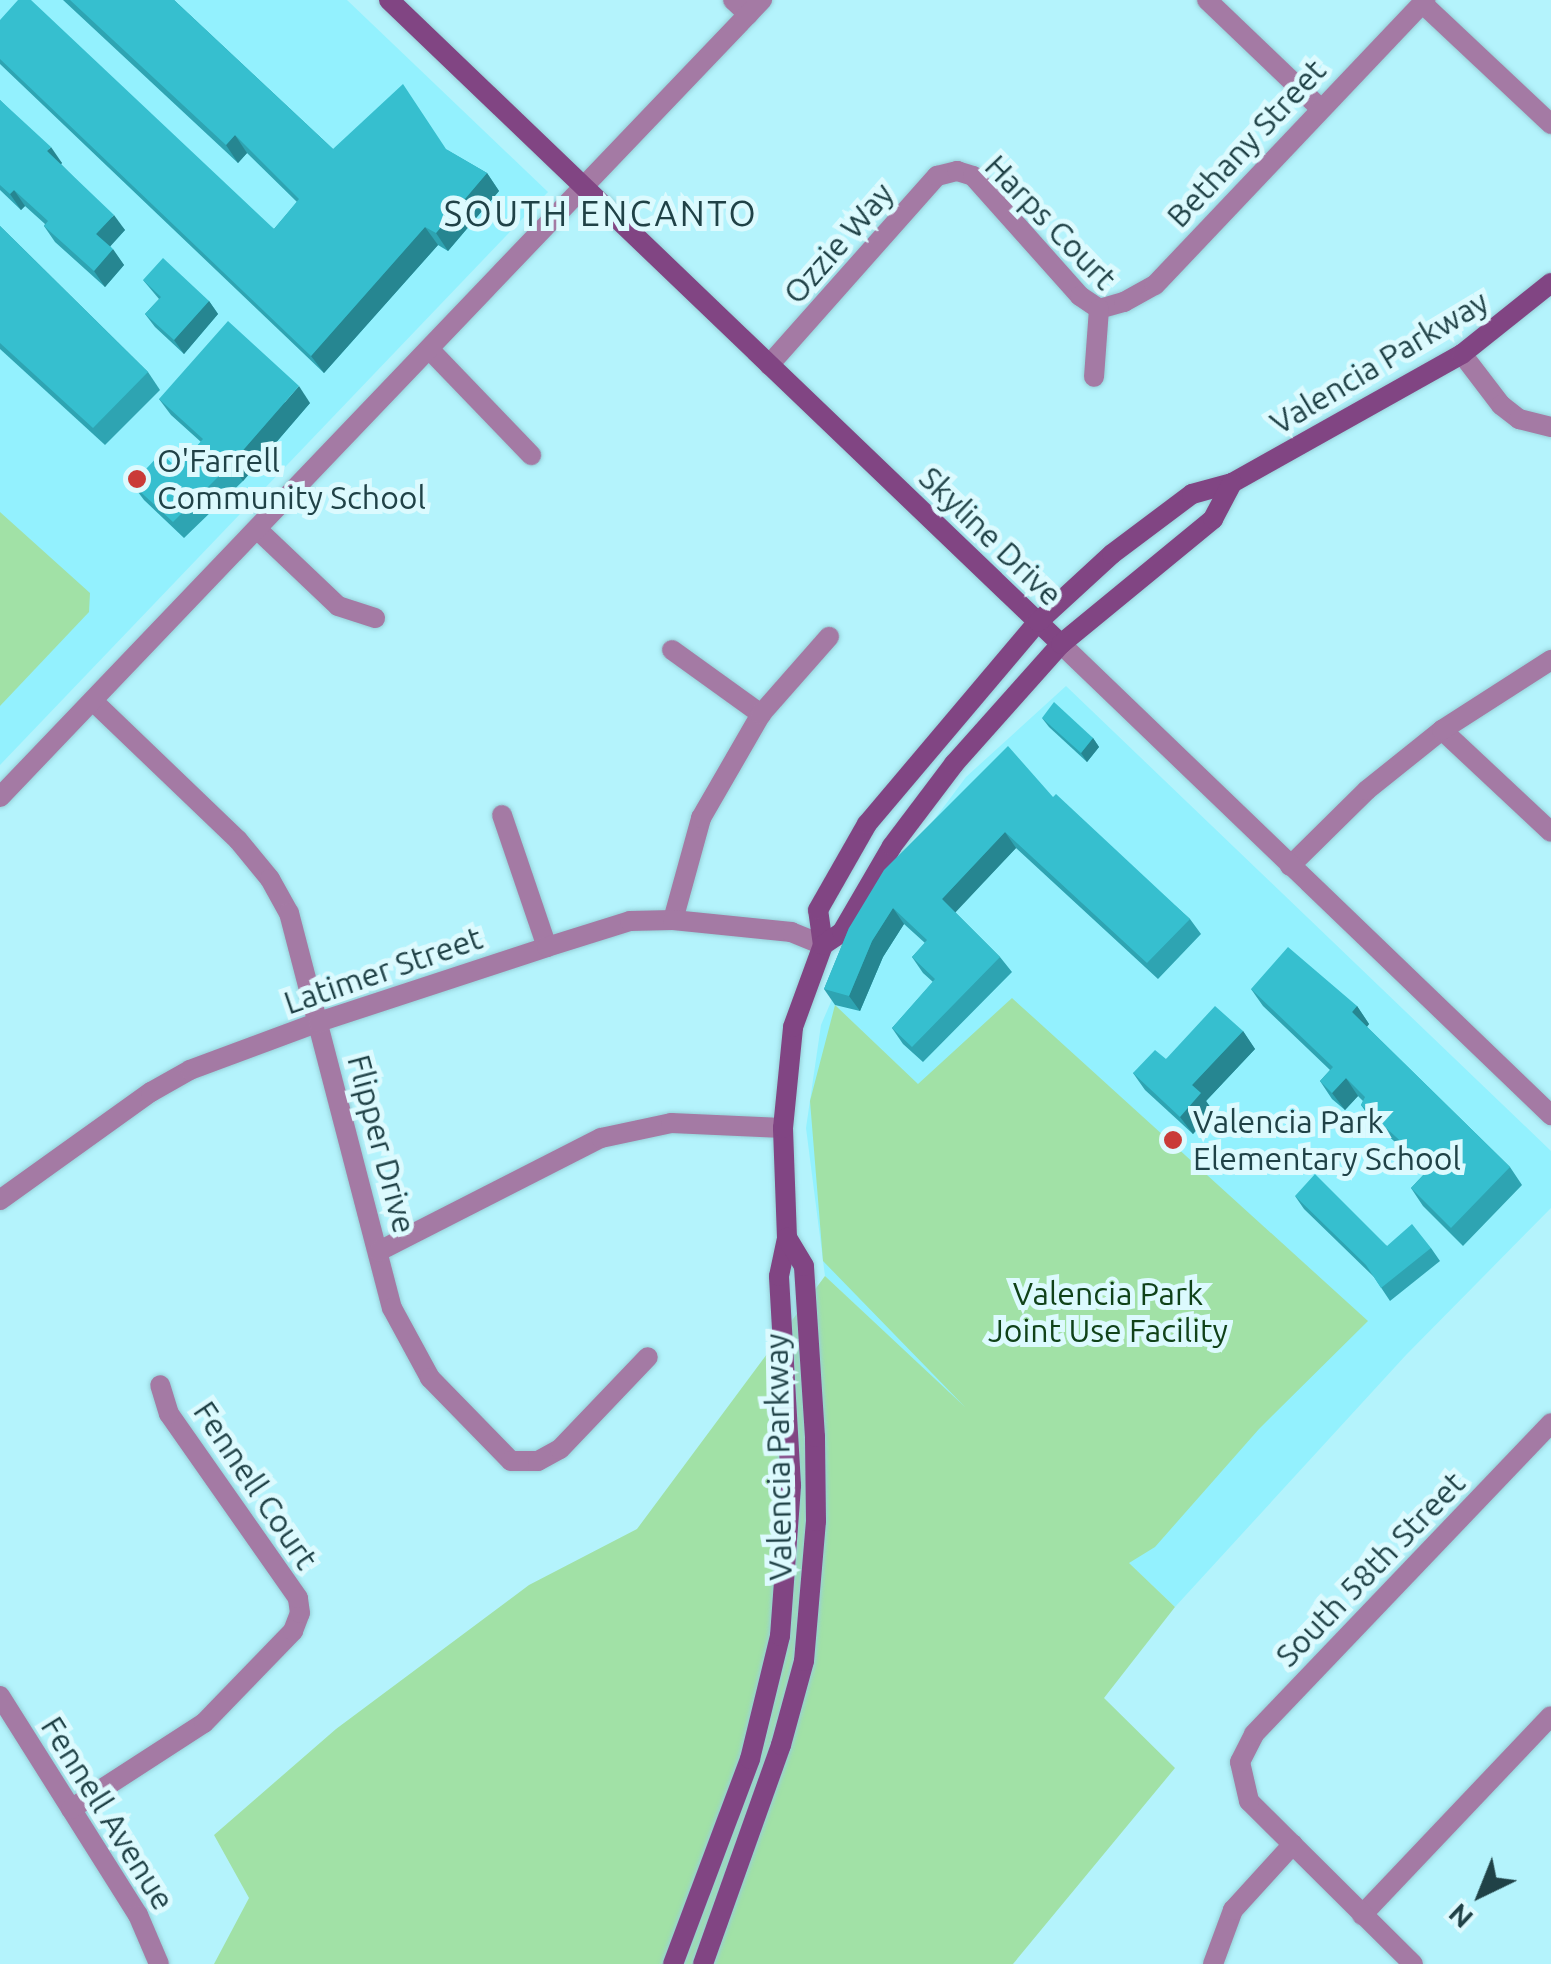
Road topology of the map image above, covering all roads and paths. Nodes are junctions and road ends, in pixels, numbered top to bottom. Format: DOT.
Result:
graph roads {
  1 [pos="389,0"];
  2 [pos="1207,0"];
  3 [pos="1423,2"];
  4 [pos="748,5"];
  5 [pos="1320,108"];
  6 [pos="1551,124"];
  7 [pos="957,171"];
  8 [pos="584,186"];
  9 [pos="1551,283"];
  10 [pos="1099,309"];
  11 [pos="430,350"];
  12 [pos="1462,354"];
  13 [pos="768,365"];
  14 [pos="1094,377"];
  15 [pos="1551,428"];
  16 [pos="531,455"];
  17 [pos="1232,483"];
  18 [pos="258,530"];
  19 [pos="374,618"];
  20 [pos="1038,622"];
  21 [pos="829,638"];
  22 [pos="1061,644"];
  23 [pos="672,650"];
  24 [pos="1551,660"];
  25 [pos="94,701"];
  26 [pos="760,714"];
  27 [pos="1442,730"];
  28 [pos="0,797"];
  29 [pos="502,815"];
  30 [pos="1551,832"];
  31 [pos="1290,866"];
  32 [pos="673,920"];
  33 [pos="823,945"];
  34 [pos="548,947"];
  35 [pos="319,1022"];
  36 [pos="1551,1115"];
  37 [pos="783,1128"];
  38 [pos="0,1200"];
  39 [pos="787,1238"];
  40 [pos="379,1251"];
  41 [pos="648,1356"];
  42 [pos="160,1385"];
  43 [pos="1551,1423"];
  44 [pos="0,1696"];
  45 [pos="1551,1716"];
  46 [pos="71,1810"];
  47 [pos="1293,1844"];
  48 [pos="1362,1914"];
  49 [pos="159,1964"];
  50 [pos="674,1964"];
  51 [pos="704,1964"];
  52 [pos="1213,1964"];
  53 [pos="1414,1964"];
  1 -- 8 [label="main road, Skyline Drive"];
  2 -- 5 [label="street"];
  3 -- 5 [label="street, Bethany Street"];
  3 -- 6 [label="street"];
  4 -- 8 [label="street"];
  5 -- 10 [label="street, Bethany Street"];
  7 -- 10 [label="street, Harps Court"];
  7 -- 13 [label="street, Ozzie Way"];
  8 -- 11 [label="street"];
  8 -- 13 [label="main road, Skyline Drive"];
  9 -- 12 [label="main road, Valencia Parkway"];
  10 -- 14 [label="street, Harps Court"];
  11 -- 16 [label="street"];
  11 -- 18 [label="street"];
  12 -- 15 [label="street"];
  12 -- 17 [label="main road, Valencia Parkway"];
  13 -- 20 [label="main road, Skyline Drive"];
  17 -- 20 [label="main road, Valencia Parkway"];
  17 -- 22 [label="main road, Valencia Parkway"];
  18 -- 19 [label="street"];
  18 -- 25 [label="street"];
  20 -- 22 [label="main road, Skyline Drive"];
  20 -- 33 [label="main road, Valencia Parkway"];
  21 -- 26 [label="street"];
  22 -- 31 [label="street, Skyline Drive"];
  22 -- 33 [label="main road, Valencia Parkway"];
  23 -- 26 [label="street"];
  24 -- 27 [label="street"];
  25 -- 28 [label="street"];
  25 -- 35 [label="street, Flipper Drive"];
  26 -- 32 [label="street"];
  27 -- 30 [label="street"];
  27 -- 31 [label="street"];
  29 -- 34 [label="street"];
  31 -- 36 [label="street, Skyline Drive"];
  32 -- 33 [label="street, Latimer Street"];
  32 -- 34 [label="street, Latimer Street"];
  33 -- 37 [label="main road, Valencia Parkway"];
  34 -- 35 [label="street, Latimer Street"];
  35 -- 38 [label="street, Latimer Street"];
  35 -- 40 [label="street, Flipper Drive"];
  37 -- 39 [label="main road, Valencia Parkway"];
  37 -- 40 [label="street"];
  39 -- 50 [label="main road, Valencia Parkway"];
  39 -- 51 [label="main road, Valencia Parkway"];
  40 -- 41 [label="street, Flipper Drive"];
  42 -- 46 [label="street, Fennell Court"];
  43 -- 47 [label="street, South 58th Street"];
  44 -- 46 [label="street, Fennell Avenue"];
  45 -- 48 [label="street"];
  46 -- 49 [label="street, Fennell Avenue"];
  47 -- 48 [label="street"];
  47 -- 52 [label="street"];
  48 -- 53 [label="street"];
}
